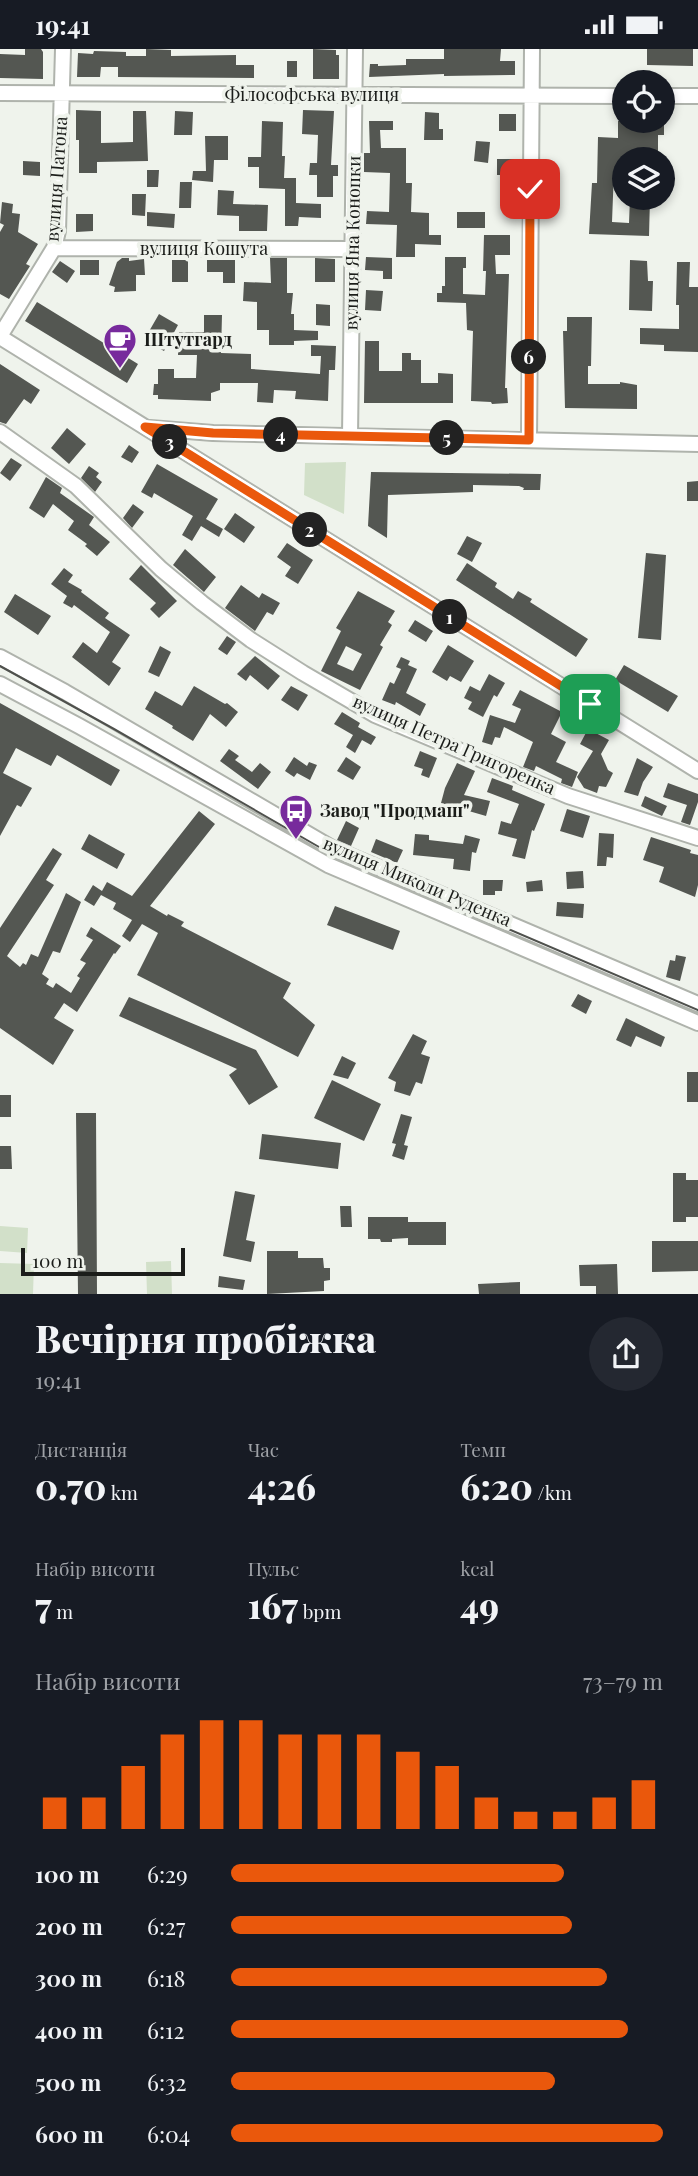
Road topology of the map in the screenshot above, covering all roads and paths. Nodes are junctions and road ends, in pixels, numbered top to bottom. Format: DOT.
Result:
graph roads {
  1 [pos="63,49"];
  2 [pos="355,49"];
  3 [pos="532,49"];
  4 [pos="0,93"];
  5 [pos="62,93"];
  6 [pos="531,95"];
  7 [pos="355,96"];
  8 [pos="612,96"];
  9 [pos="675,96"];
  10 [pos="698,96"];
  11 [pos="54,249"];
  12 [pos="353,249"];
  13 [pos="0,337"];
  14 [pos="145,427"];
  15 [pos="0,432"];
  16 [pos="350,436"];
  17 [pos="529,440"];
  18 [pos="698,444"];
  19 [pos="0,657"];
  20 [pos="0,684"];
  21 [pos="698,771"];
  22 [pos="698,838"];
  23 [pos="698,1004"];
  24 [pos="698,1023"];
  1 -- 5 [label="street, вулиця Патона"];
  2 -- 7 [label="street, вулиця Яна Конопки"];
  3 -- 6 [label="street"];
  4 -- 5 [label="street, Філософська вулиця"];
  5 -- 7 [label="street, Філософська вулиця"];
  5 -- 11 [label="street, вулиця Патона"];
  6 -- 7 [label="street, Філософська вулиця"];
  6 -- 8 [label="street, Філософська вулиця"];
  6 -- 17 [label="street"];
  7 -- 12 [label="street, вулиця Яна Конопки"];
  9 -- 10 [label="street"];
  11 -- 12 [label="street, вулиця Кошута"];
  11 -- 13 [label="street, вулиця Патона"];
  12 -- 16 [label="street, вулиця Яна Конопки"];
  13 -- 14 [label="street"];
  14 -- 16 [label="street"];
  14 -- 21 [label="street"];
  15 -- 22 [label="street, вулиця Петра Григоренка"];
  16 -- 17 [label="street"];
  17 -- 18 [label="street"];
  19 -- 23 [label="street, вулиця Миколи Руденка"];
  20 -- 24 [label="street, вулиця Миколи Руденка"];
}
